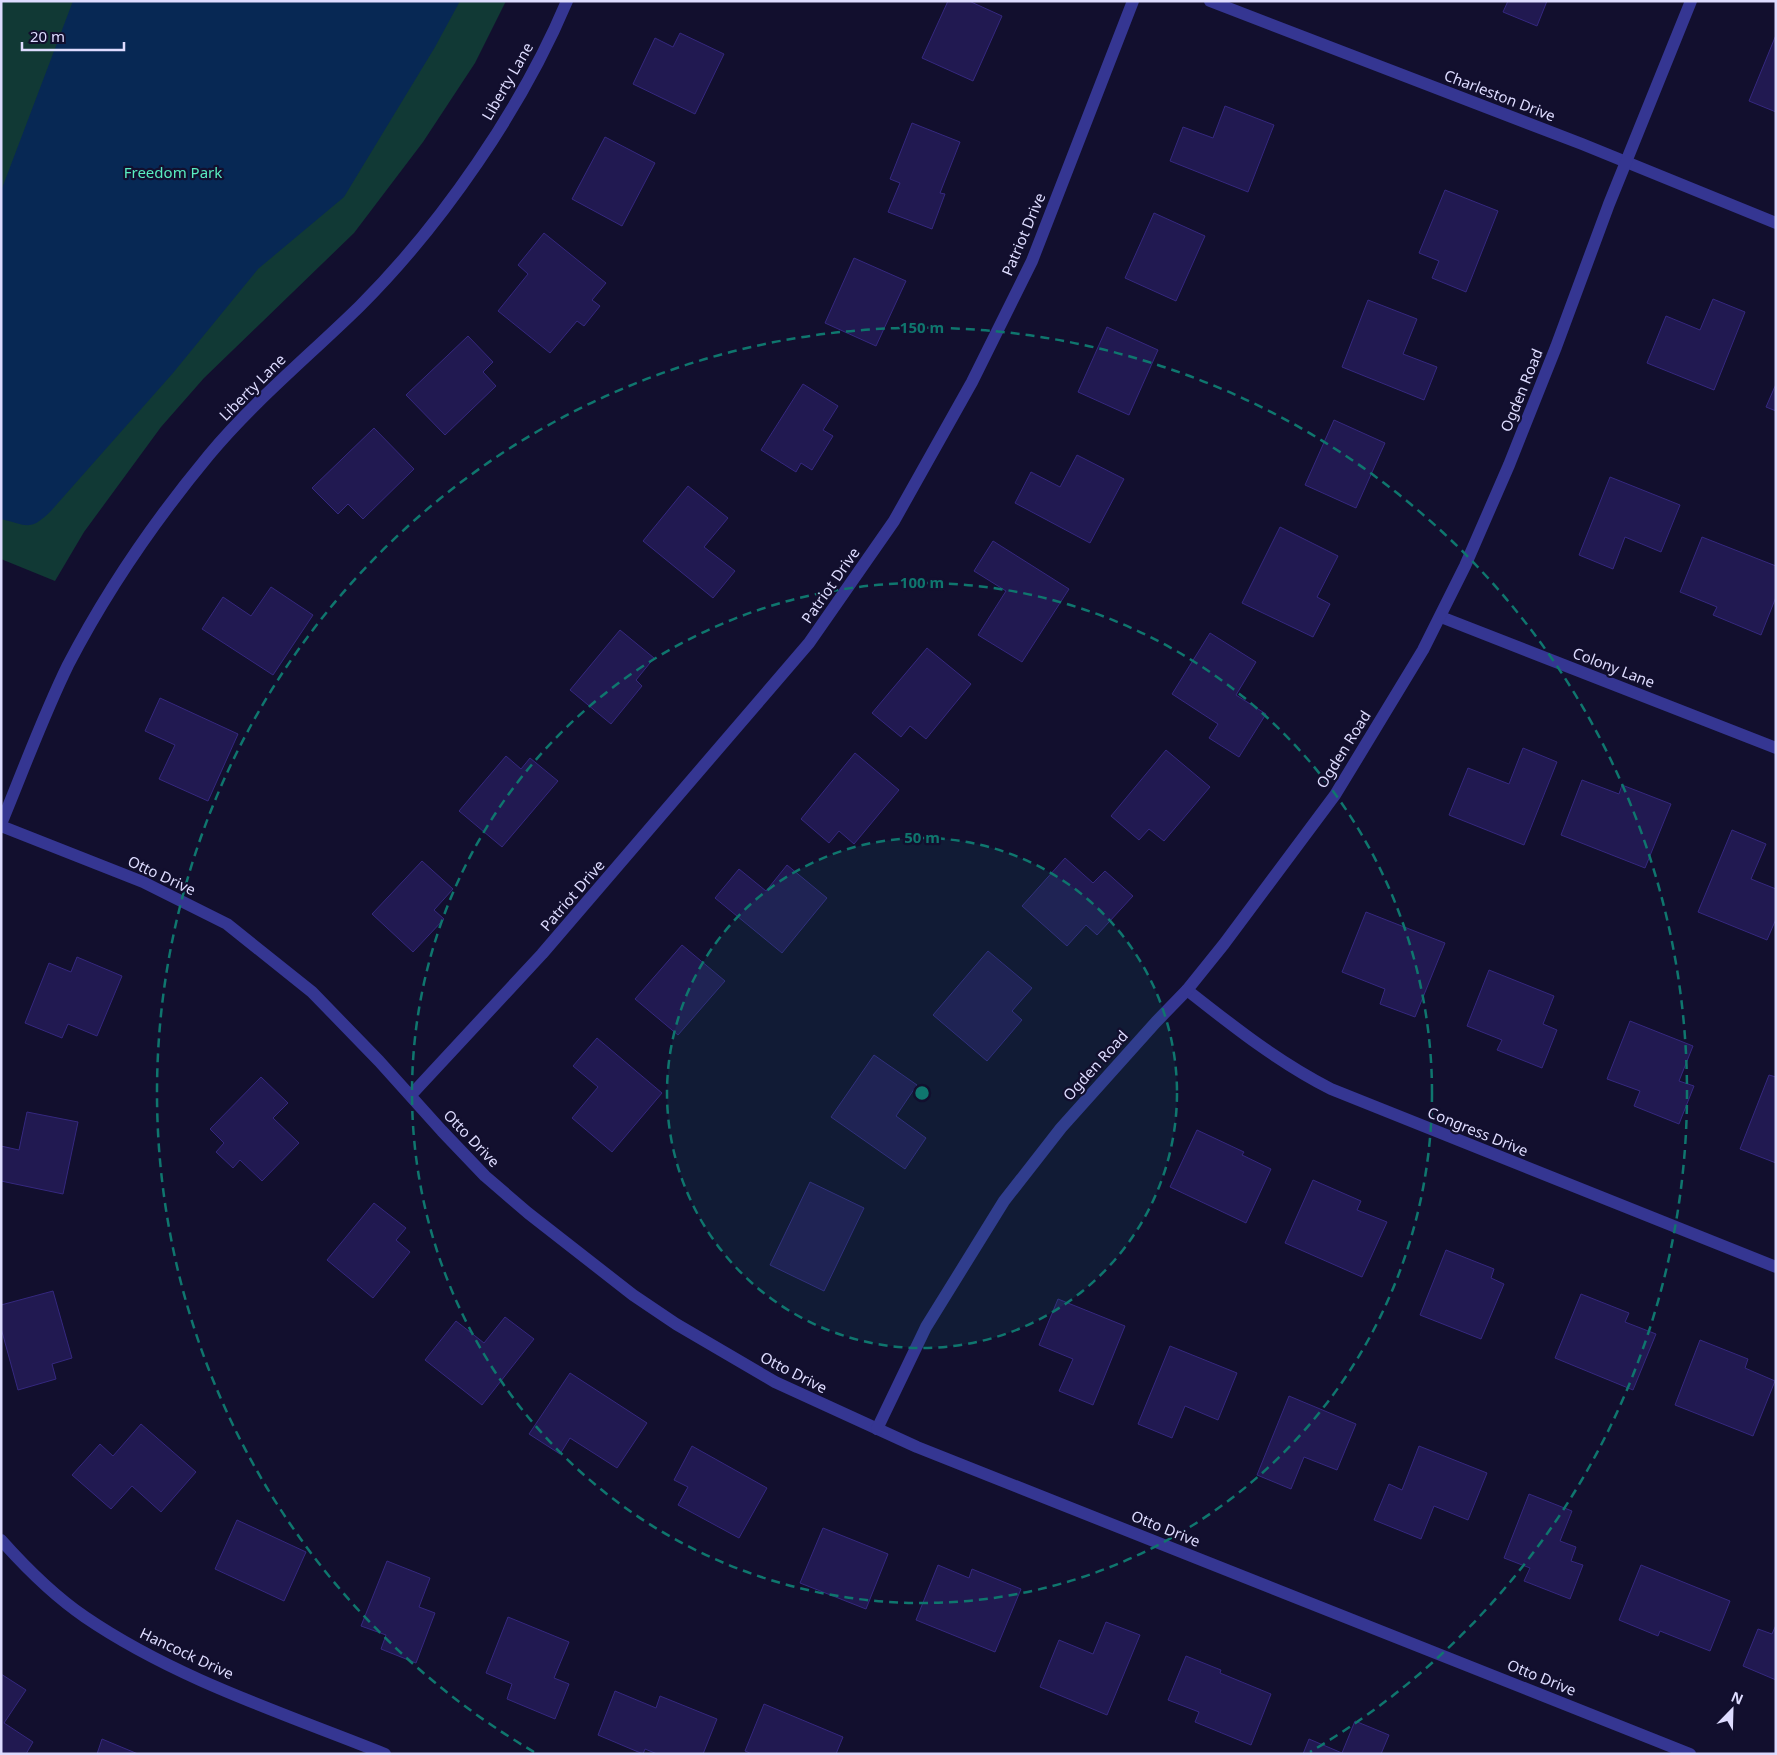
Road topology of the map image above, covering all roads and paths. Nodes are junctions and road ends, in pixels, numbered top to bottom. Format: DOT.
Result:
graph roads {
  1 [pos="567,1"];
  2 [pos="1133,1"];
  3 [pos="1210,1"];
  4 [pos="1691,1"];
  5 [pos="1626,163"];
  6 [pos="1776,223"];
  7 [pos="1441,617"];
  8 [pos="1776,748"];
  9 [pos="1,825"];
  10 [pos="1188,990"];
  11 [pos="410,1095"];
  12 [pos="1776,1267"];
  13 [pos="877,1429"];
  14 [pos="1,1540"];
  15 [pos="385,1754"];
  16 [pos="1690,1754"];
  1 -- 9 [label="street, Liberty Lane"];
  2 -- 11 [label="street, Patriot Drive"];
  3 -- 5 [label="street, Charleston Drive"];
  4 -- 5 [label="street, Ogden Road"];
  5 -- 6 [label="street, Charleston Drive"];
  5 -- 7 [label="street, Ogden Road"];
  7 -- 8 [label="street, Colony Lane"];
  7 -- 10 [label="street, Ogden Road"];
  9 -- 11 [label="street, Otto Drive"];
  10 -- 12 [label="street, Congress Drive"];
  10 -- 13 [label="street, Ogden Road"];
  11 -- 13 [label="street, Otto Drive"];
  13 -- 16 [label="street, Otto Drive"];
  14 -- 15 [label="street, Hancock Drive"];
}
